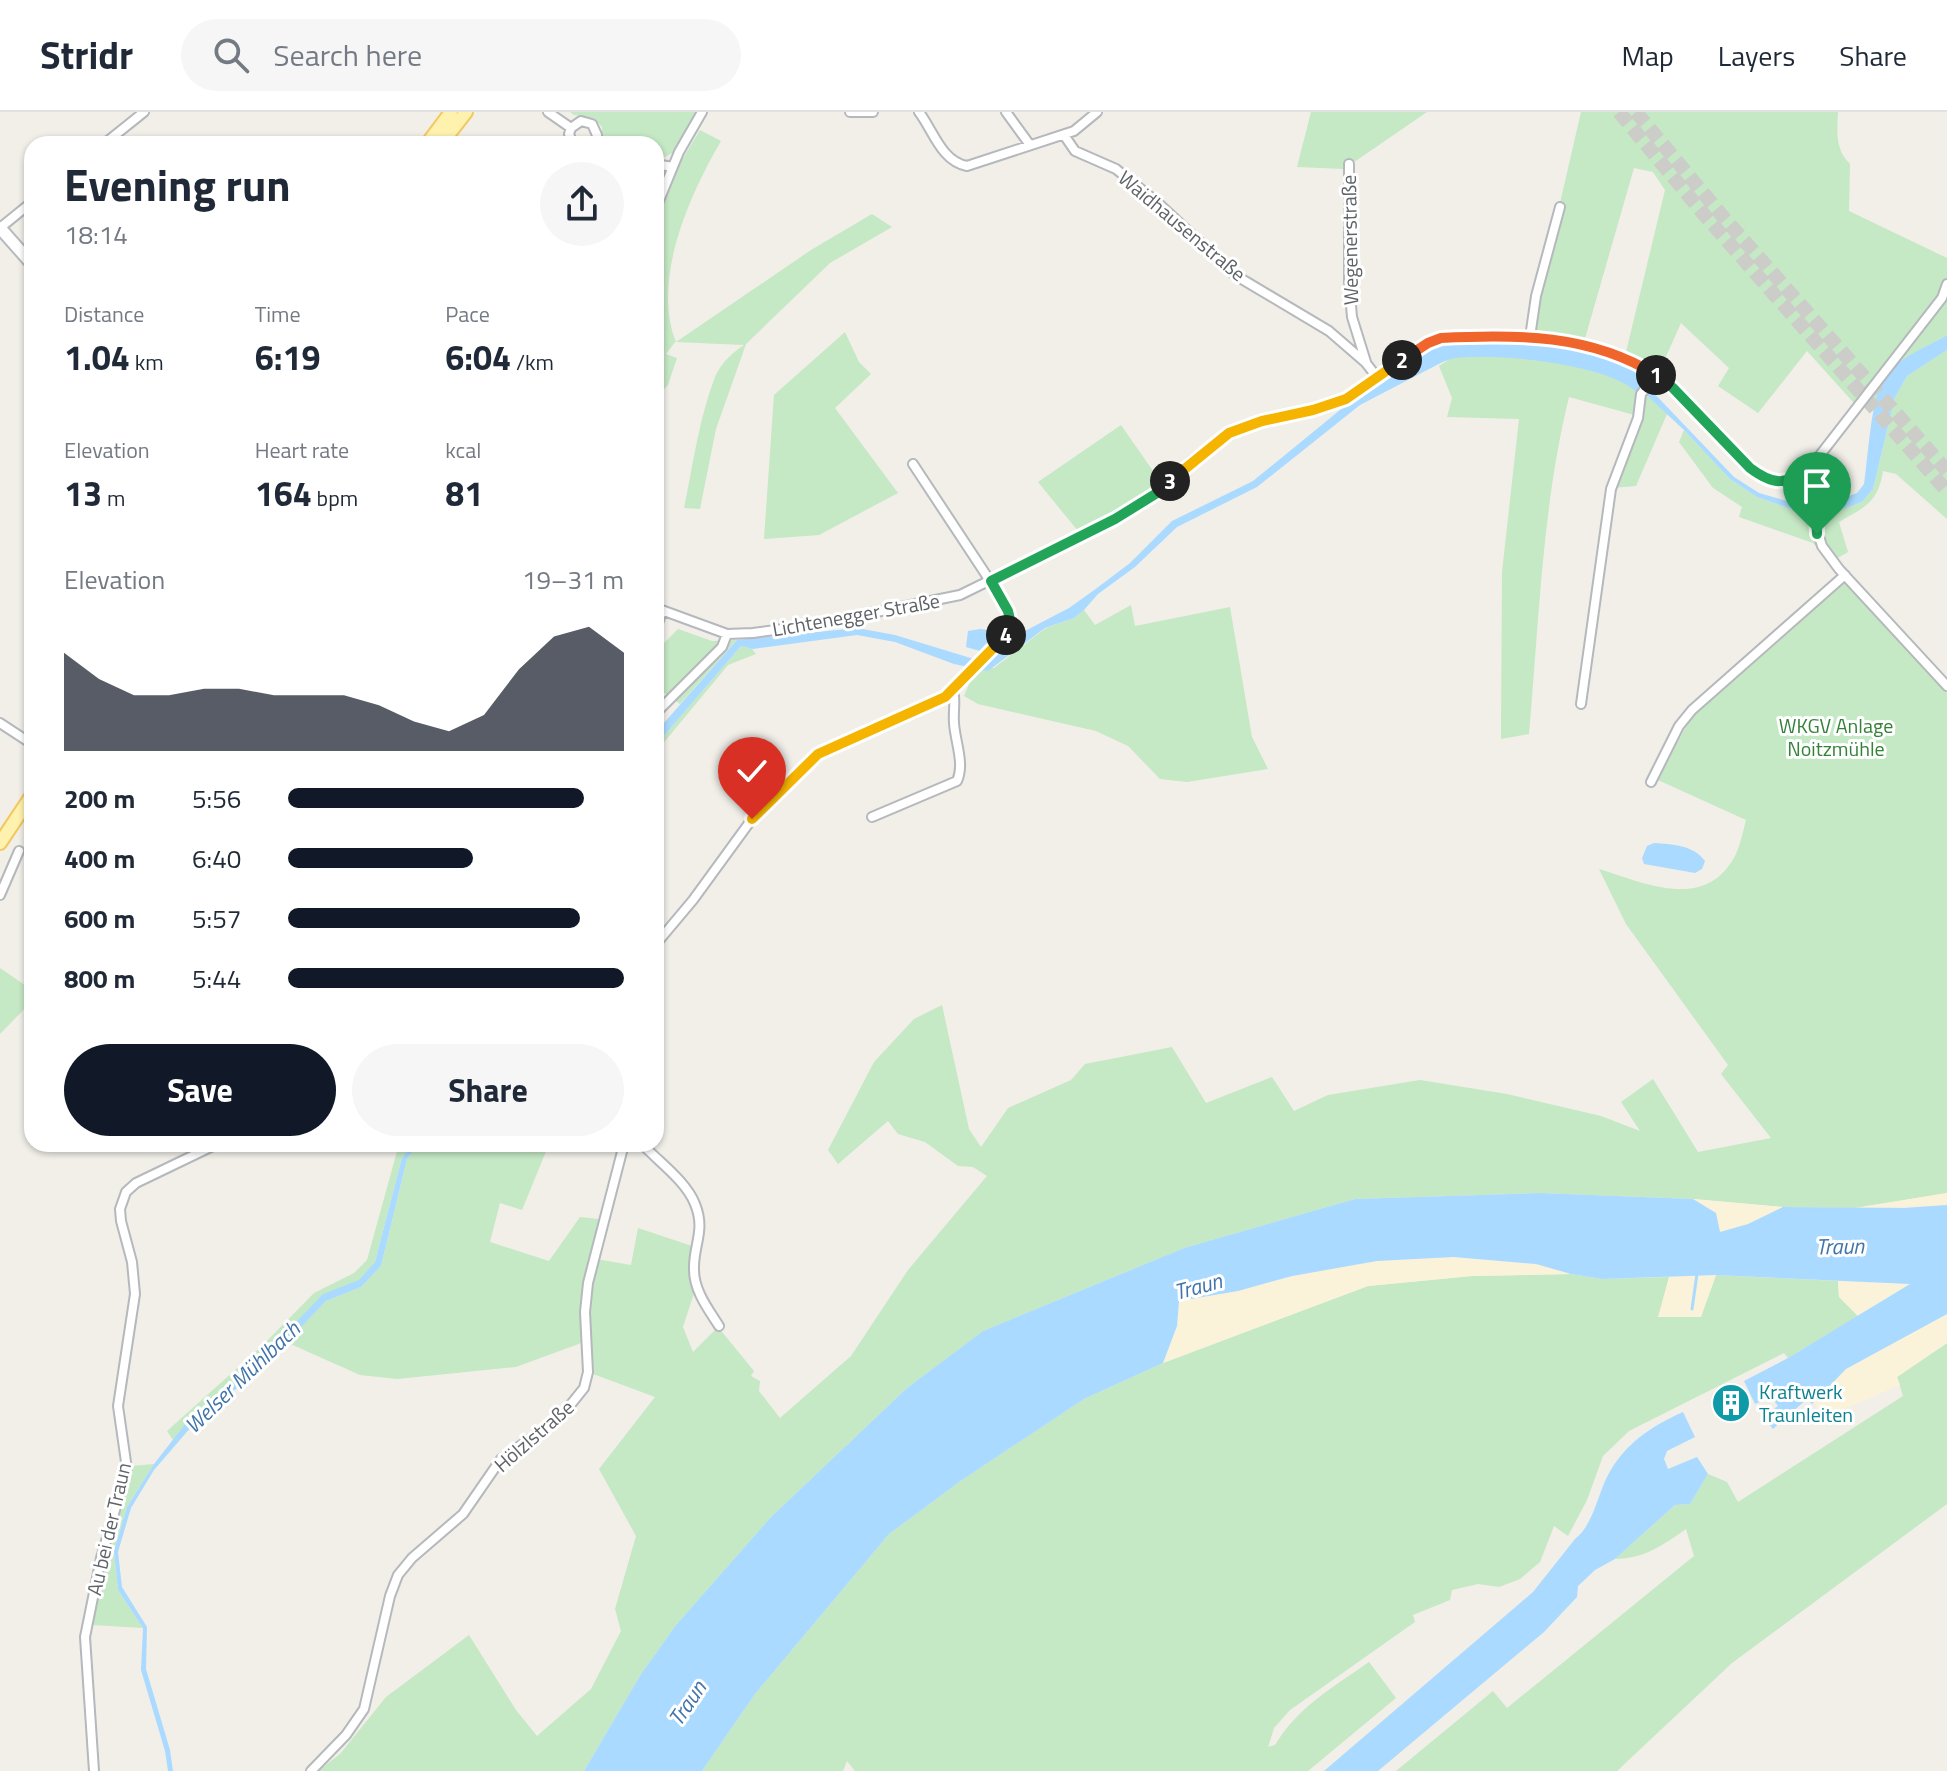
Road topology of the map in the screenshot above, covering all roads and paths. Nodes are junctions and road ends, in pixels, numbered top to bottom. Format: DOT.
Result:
graph roads {
  1 [pos="144,112"];
  2 [pos="451,112"];
  3 [pos="466,112"];
  4 [pos="548,112"];
  5 [pos="702,112"];
  6 [pos="850,112"];
  7 [pos="873,112"];
  8 [pos="919,112"];
  9 [pos="1006,112"];
  10 [pos="1097,112"];
  11 [pos="571,128"];
  12 [pos="1064,135"];
  13 [pos="114,136"];
  14 [pos="433,136"];
  15 [pos="447,136"];
  16 [pos="570,136"];
  17 [pos="596,136"];
  18 [pos="1030,145"];
  19 [pos="1349,164"];
  20 [pos="664,169"];
  21 [pos="670,172"];
  22 [pos="664,174"];
  23 [pos="664,187"];
  24 [pos="1560,207"];
  25 [pos="24,208"];
  26 [pos="0,228"];
  27 [pos="24,255"];
  28 [pos="1947,284"];
  29 [pos="1530,337"];
  30 [pos="1366,363"];
  31 [pos="1376,376"];
  32 [pos="1653,379"];
  33 [pos="913,464"];
  34 [pos="1810,468"];
  35 [pos="1845,575"];
  36 [pos="991,581"];
  37 [pos="664,612"];
  38 [pos="727,634"];
  39 [pos="1947,686"];
  40 [pos="953,690"];
  41 [pos="1581,704"];
  42 [pos="664,705"];
  43 [pos="4,725"];
  44 [pos="0,737"];
  45 [pos="24,739"];
  46 [pos="1651,782"];
  47 [pos="24,807"];
  48 [pos="872,817"];
  49 [pos="0,843"];
  50 [pos="19,851"];
  51 [pos="0,895"];
  52 [pos="664,934"];
  53 [pos="201,1152"];
  54 [pos="622,1152"];
  55 [pos="650,1152"];
  56 [pos="719,1326"];
  57 [pos="94,1771"];
  58 [pos="311,1771"];
  1 -- 13 [label="street"];
  2 -- 14 [label="main road"];
  3 -- 15 [label="main road"];
  4 -- 11 [label="street"];
  5 -- 21 [label="street"];
  6 -- 7 [label="street"];
  8 -- 18 [label="street"];
  9 -- 18 [label="street"];
  10 -- 12 [label="street"];
  11 -- 16 [label="street"];
  11 -- 17 [label="street"];
  12 -- 18 [label="street"];
  12 -- 30 [label="street, Waidhausenstraße"];
  19 -- 30 [label="street, Wegenerstraße"];
  20 -- 21 [label="street"];
  21 -- 22 [label="street"];
  21 -- 23 [label="street"];
  24 -- 29 [label="street"];
  25 -- 26 [label="street"];
  26 -- 27 [label="street"];
  28 -- 34 [label="street"];
  29 -- 31 [label="street, Lichtenegger Straße"];
  29 -- 32 [label="street, Lichtenegger Straße"];
  30 -- 31 [label="street, Waidhausenstraße"];
  31 -- 36 [label="street, Lichtenegger Straße"];
  32 -- 34 [label="street, Lichtenegger Straße"];
  32 -- 41 [label="street"];
  33 -- 36 [label="street"];
  34 -- 35 [label="street"];
  35 -- 39 [label="street"];
  35 -- 46 [label="street"];
  36 -- 38 [label="street, Lichtenegger Straße"];
  36 -- 40 [label="street"];
  37 -- 38 [label="street, Lichtenegger Straße"];
  38 -- 42 [label="street"];
  40 -- 48 [label="street"];
  40 -- 52 [label="street"];
  43 -- 44 [label="street"];
  43 -- 45 [label="street"];
  47 -- 49 [label="main road"];
  50 -- 51 [label="street"];
  53 -- 57 [label="street, Au bei der Traun"];
  54 -- 58 [label="street, Hölzlstraße"];
  55 -- 56 [label="street"];
}
